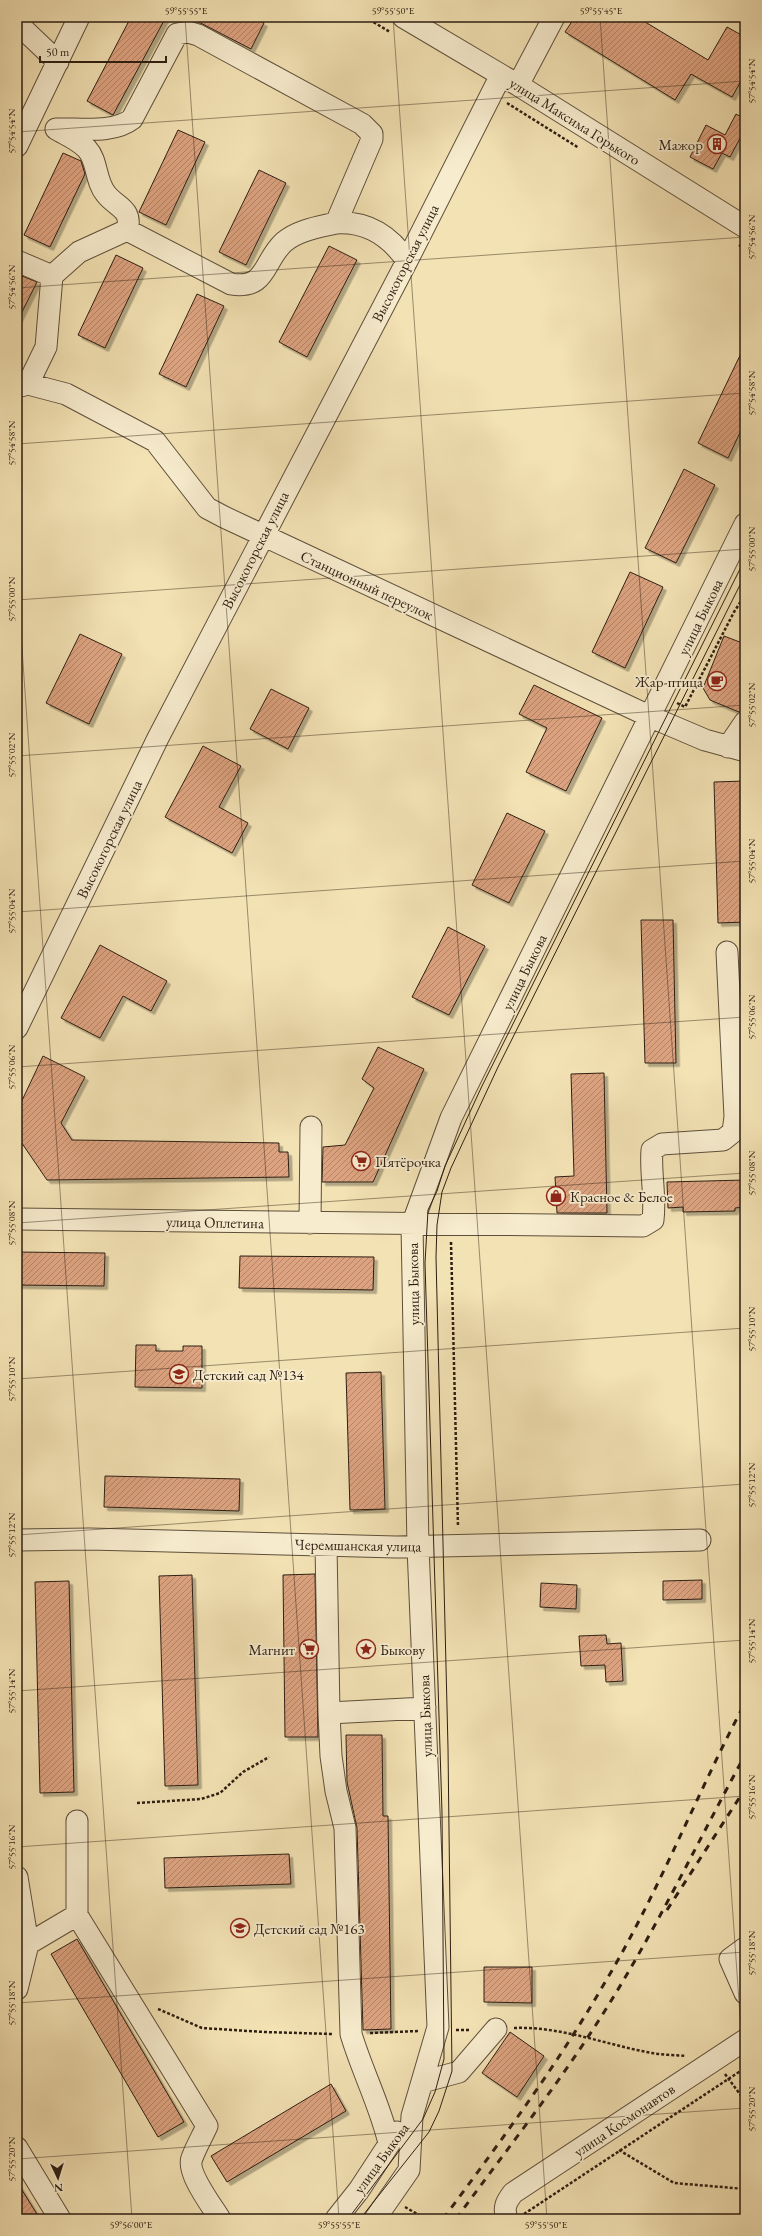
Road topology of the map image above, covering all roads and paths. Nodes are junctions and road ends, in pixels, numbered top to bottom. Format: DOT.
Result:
graph roads {
  1 [pos="79,17"];
  2 [pos="365,17"];
  3 [pos="554,17"];
  4 [pos="17,23"];
  5 [pos="398,25"];
  6 [pos="58,62"];
  7 [pos="510,80"];
  8 [pos="492,94"];
  9 [pos="31,117"];
  10 [pos="56,129"];
  11 [pos="17,146"];
  12 [pos="585,151"];
  13 [pos="336,223"];
  14 [pos="127,230"];
  15 [pos="738,234"];
  16 [pos="745,249"];
  17 [pos="17,261"];
  18 [pos="407,261"];
  19 [pos="52,276"];
  20 [pos="22,386"];
  21 [pos="745,524"];
  22 [pos="262,536"];
  23 [pos="745,595"];
  24 [pos="662,695"];
  25 [pos="651,717"];
  26 [pos="745,722"];
  27 [pos="737,749"];
  28 [pos="727,952"];
  29 [pos="17,1028"];
  30 [pos="311,1127"];
  31 [pos="17,1219"];
  32 [pos="310,1223"];
  33 [pos="412,1225"];
  34 [pos="451,1236"];
  35 [pos="17,1540"];
  36 [pos="700,1540"];
  37 [pos="326,1545"];
  38 [pos="456,1546"];
  39 [pos="418,1547"];
  40 [pos="425,1708"];
  41 [pos="329,1712"];
  42 [pos="269,1757"];
  43 [pos="136,1803"];
  44 [pos="76,1821"];
  45 [pos="17,1877"];
  46 [pos="77,1915"];
  47 [pos="28,1944"];
  48 [pos="745,1948"];
  49 [pos="17,1989"];
  50 [pos="745,1993"];
  51 [pos="154,2008"];
  52 [pos="496,2029"];
  53 [pos="437,2031"];
  54 [pos="351,2034"];
  55 [pos="745,2040"];
  56 [pos="715,2059"];
  57 [pos="745,2068"];
  58 [pos="729,2078"];
  59 [pos="422,2082"];
  60 [pos="745,2101"];
  61 [pos="412,2116"];
  62 [pos="389,2143"];
  63 [pos="17,2148"];
  64 [pos="619,2150"];
  65 [pos="745,2189"];
  66 [pos="391,2198"];
  67 [pos="512,2212"];
  68 [pos="60,2219"];
  69 [pos="220,2219"];
  70 [pos="336,2219"];
  71 [pos="375,2219"];
  72 [pos="426,2219"];
  1 -- 6 [label="street"];
  2 -- 5 [label="path"];
  3 -- 7 [label="street, Высокогорская улица"];
  4 -- 6 [label="street"];
  5 -- 7 [label="street, улица Максима Горького"];
  6 -- 9 [label="street"];
  7 -- 8 [label="street, Высокогорская улица"];
  7 -- 15 [label="street, улица Максима Горького"];
  8 -- 12 [label="path"];
  8 -- 18 [label="street, Высокогорская улица"];
  9 -- 10 [label="street"];
  9 -- 11 [label="street"];
  10 -- 13 [label="street"];
  10 -- 14 [label="street"];
  13 -- 14 [label="street"];
  13 -- 18 [label="street"];
  14 -- 19 [label="street"];
  15 -- 16 [label="path"];
  17 -- 19 [label="street"];
  18 -- 22 [label="street, Высокогорская улица"];
  19 -- 20 [label="street"];
  20 -- 22 [label="street, Станционный переулок"];
  21 -- 24 [label="street, улица Быкова"];
  22 -- 25 [label="street, Станционный переулок"];
  22 -- 29 [label="street, Высокогорская улица"];
  23 -- 24 [label="path"];
  24 -- 25 [label="street, улица Быкова"];
  25 -- 27 [label="street, Станционный переулок"];
  25 -- 33 [label="street, улица Быкова"];
  26 -- 27 [label="street"];
  28 -- 33 [label="street, улица Оплетина"];
  30 -- 32 [label="street"];
  31 -- 32 [label="street, улица Оплетина"];
  32 -- 33 [label="street, улица Оплетина"];
  33 -- 39 [label="street, улица Быкова"];
  34 -- 38 [label="path"];
  35 -- 37 [label="street, Черемшанская улица"];
  36 -- 38 [label="street, Черемшанская улица"];
  37 -- 39 [label="street, Черемшанская улица"];
  37 -- 41 [label="street"];
  38 -- 39 [label="street, Черемшанская улица"];
  39 -- 40 [label="street, улица Быкова"];
  40 -- 41 [label="street"];
  40 -- 53 [label="street, улица Быкова"];
  41 -- 54 [label="street"];
  42 -- 43 [label="path"];
  44 -- 46 [label="street"];
  45 -- 47 [label="street"];
  46 -- 47 [label="street"];
  46 -- 69 [label="street"];
  47 -- 49 [label="street"];
  48 -- 50 [label="street"];
  51 -- 54 [label="path"];
  52 -- 53 [label="path"];
  52 -- 56 [label="path"];
  52 -- 59 [label="street"];
  53 -- 54 [label="path"];
  53 -- 59 [label="street, улица Быкова"];
  54 -- 62 [label="street"];
  55 -- 56 [label="street, улица Космонавтов"];
  56 -- 58 [label="path"];
  56 -- 67 [label="street, улица Космонавтов"];
  57 -- 58 [label="path, улица Космонавтов"];
  58 -- 60 [label="path"];
  58 -- 64 [label="path, улица Космонавтов"];
  59 -- 61 [label="street, улица Быкова"];
  61 -- 62 [label="street, улица Быкова"];
  61 -- 66 [label="street, улица Быкова"];
  62 -- 70 [label="street, улица Быкова"];
  63 -- 68 [label="street"];
  64 -- 65 [label="path"];
  64 -- 67 [label="path, улица Космонавтов"];
  66 -- 71 [label="street, улица Быкова"];
  66 -- 72 [label="path"];
}
